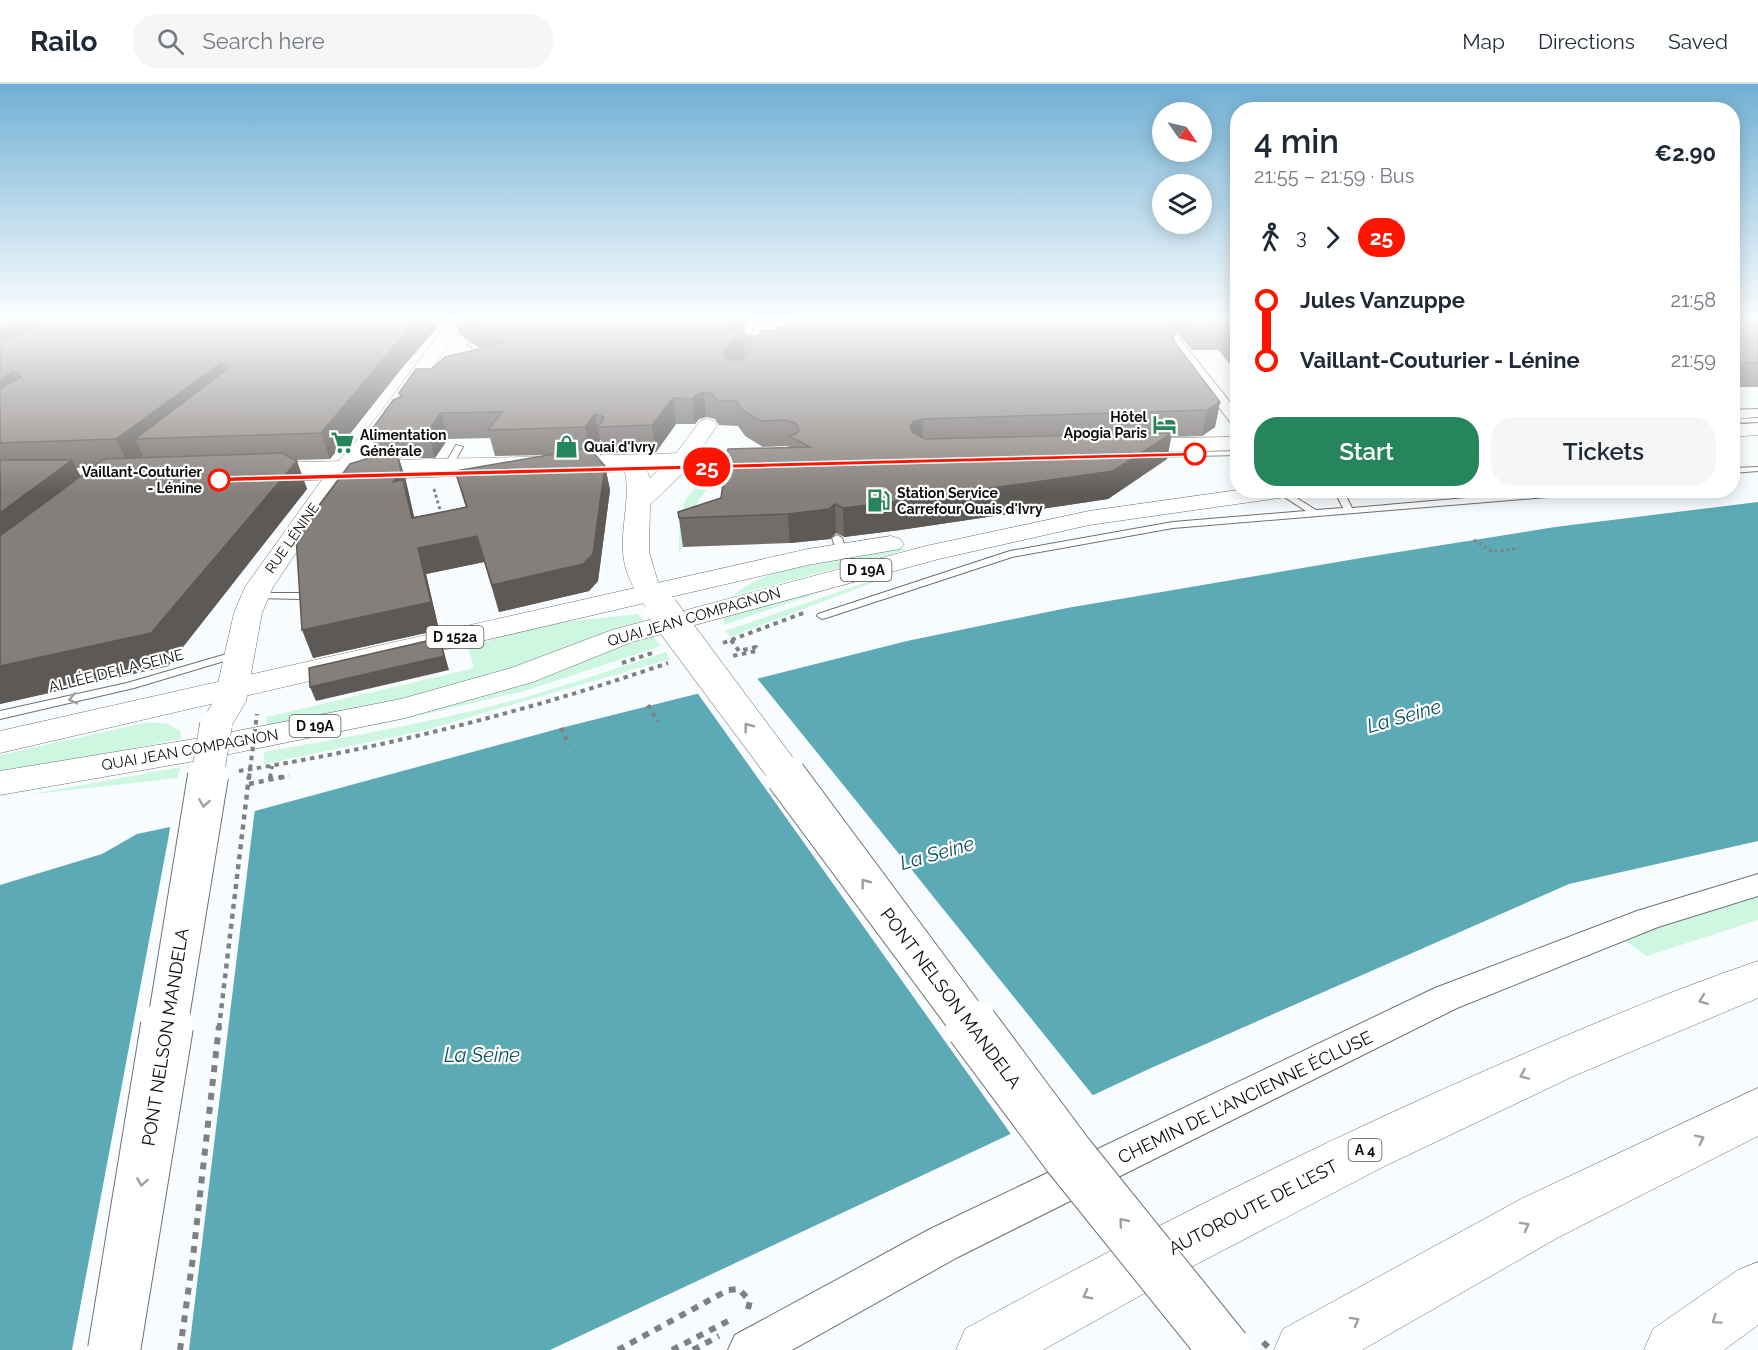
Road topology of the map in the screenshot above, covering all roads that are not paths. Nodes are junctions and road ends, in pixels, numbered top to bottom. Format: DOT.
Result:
graph roads {
  1 [pos="419,377"];
  2 [pos="1203,377"];
  3 [pos="1230,413"];
  4 [pos="1758,413"];
  5 [pos="1740,414"];
  6 [pos="1758,420"];
  7 [pos="1740,421"];
  8 [pos="706,425"];
  9 [pos="1758,429"];
  10 [pos="1740,430"];
  11 [pos="1230,444"];
  12 [pos="1112,451"];
  13 [pos="1230,453"];
  14 [pos="782,460"];
  15 [pos="656,465"];
  16 [pos="1758,469"];
  17 [pos="1740,470"];
  18 [pos="342,472"];
  19 [pos="241,475"];
  20 [pos="1233,498"];
  21 [pos="1293,498"];
  22 [pos="1342,498"];
  23 [pos="1501,498"];
  24 [pos="638,503"];
  25 [pos="1349,511"];
  26 [pos="1316,514"];
  27 [pos="968,537"];
  28 [pos="255,596"];
  29 [pos="303,596"];
  30 [pos="666,614"];
  31 [pos="822,616"];
  32 [pos="239,654"];
  33 [pos="123,700"];
  34 [pos="236,709"];
  35 [pos="0,715"];
  36 [pos="0,742"];
  37 [pos="0,783"];
  38 [pos="1758,885"];
  39 [pos="1758,979"];
  40 [pos="1758,1111"];
  41 [pos="1758,1290"];
  42 [pos="1180,1292"];
  43 [pos="740,1334"];
  44 [pos="114,1350"];
  45 [pos="986,1350"];
  46 [pos="1199,1350"];
  47 [pos="1224,1350"];
  48 [pos="1241,1350"];
  49 [pos="1304,1350"];
  50 [pos="1674,1350"];
  1 -- 18 [label="main road, RUE LÉNINE"];
  2 -- 3 [label="street"];
  4 -- 5 [label="street"];
  6 -- 7 [label="lane"];
  8 -- 15 [label="main road"];
  9 -- 10 [label="main road"];
  11 -- 12 [label="main road"];
  12 -- 13 [label="lane"];
  14 -- 15 [label="main road"];
  15 -- 18 [label="lane"];
  15 -- 18 [label="main road"];
  15 -- 24 [label="main road"];
  15 -- 24 [label="main road, PONT NELSON MANDELA"];
  16 -- 17 [label="lane"];
  18 -- 19 [label="main road"];
  18 -- 28 [label="main road, RUE LÉNINE"];
  20 -- 27 [label="main road, QUAI JEAN COMPAGNON / D 19A"];
  21 -- 26 [label="lane"];
  22 -- 25 [label="lane"];
  23 -- 25 [label="lane"];
  24 -- 30 [label="main road, PONT NELSON MANDELA"];
  25 -- 26 [label="lane"];
  26 -- 31 [label="lane"];
  27 -- 30 [label="main road, D 152a"];
  27 -- 37 [label="main road, QUAI JEAN COMPAGNON / D 19A"];
  28 -- 29 [label="lane"];
  28 -- 32 [label="main road, RUE LÉNINE"];
  30 -- 34 [label="main road, D 152a"];
  42 -- 30 [label="main road, PONT NELSON MANDELA, one-way, bridge"];
  32 -- 33 [label="lane, ALLÉE DE LA SEINE"];
  32 -- 34 [label="main road, RUE LÉNINE"];
  33 -- 34 [label="main road"];
  33 -- 35 [label="lane, ALLÉE DE LA SEINE, one-way"];
  33 -- 36 [label="main road"];
  34 -- 44 [label="main road, PONT NELSON MANDELA, one-way, bridge"];
  38 -- 43 [label="street, CHEMIN DE L'ANCIENNE ÉCLUSE"];
  39 -- 45 [label="main road, AUTOROUTE DE L’EST / A 4, one-way"];
  49 -- 40 [label="main road, one-way"];
  41 -- 50 [label="main road, one-way"];
  42 -- 46 [label="main road, bridge"];
  42 -- 47 [label="main road, PONT NELSON MANDELA, bridge"];
  42 -- 48 [label="main road, bridge"];
}
